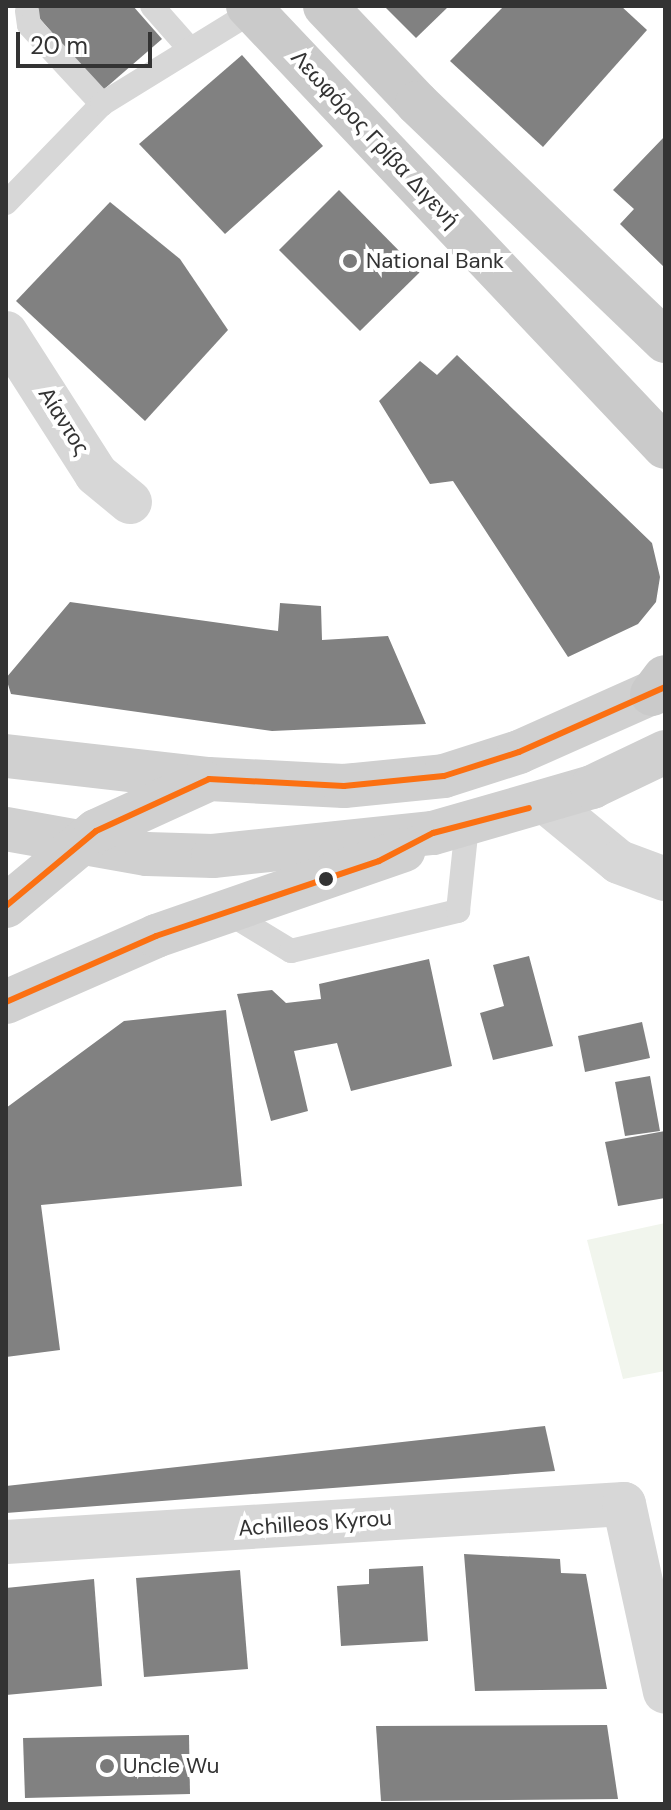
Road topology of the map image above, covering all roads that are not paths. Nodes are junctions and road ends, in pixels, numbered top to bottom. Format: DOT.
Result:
graph roads {
  1 [pos="152,6"];
  2 [pos="325,6"];
  3 [pos="251,9"];
  4 [pos="27,11"];
  5 [pos="189,48"];
  6 [pos="102,104"];
  7 [pos="6,203"];
  8 [pos="6,333"];
  9 [pos="665,341"];
  10 [pos="665,447"];
  11 [pos="130,502"];
  12 [pos="661,686"];
  13 [pos="665,752"];
  14 [pos="6,756"];
  15 [pos="209,779"];
  16 [pos="546,802"];
  17 [pos="6,829"];
  18 [pos="450,829"];
  19 [pos="76,845"];
  20 [pos="665,879"];
  21 [pos="6,906"];
  22 [pos="227,912"];
  23 [pos="6,1002"];
  24 [pos="6,1542"];
  25 [pos="665,1692"];
  1 -- 5 [label="lane"];
  2 -- 9 [label="main road"];
  3 -- 5 [label="lane"];
  3 -- 10 [label="main road, Λεωφόρος Γρίβα Διγενή"];
  4 -- 6 [label="lane"];
  5 -- 6 [label="lane"];
  6 -- 7 [label="lane"];
  8 -- 11 [label="street, Αίαντος"];
  12 -- 15 [label="main road"];
  13 -- 16 [label="main road"];
  14 -- 15 [label="main road"];
  15 -- 19 [label="main road"];
  16 -- 18 [label="main road"];
  16 -- 20 [label="street"];
  17 -- 19 [label="main road"];
  18 -- 19 [label="main road"];
  18 -- 22 [label="main road"];
  18 -- 22 [label="lane"];
  19 -- 21 [label="main road"];
  22 -- 23 [label="main road"];
  24 -- 25 [label="street, Achilleos Kyrou"];
}
